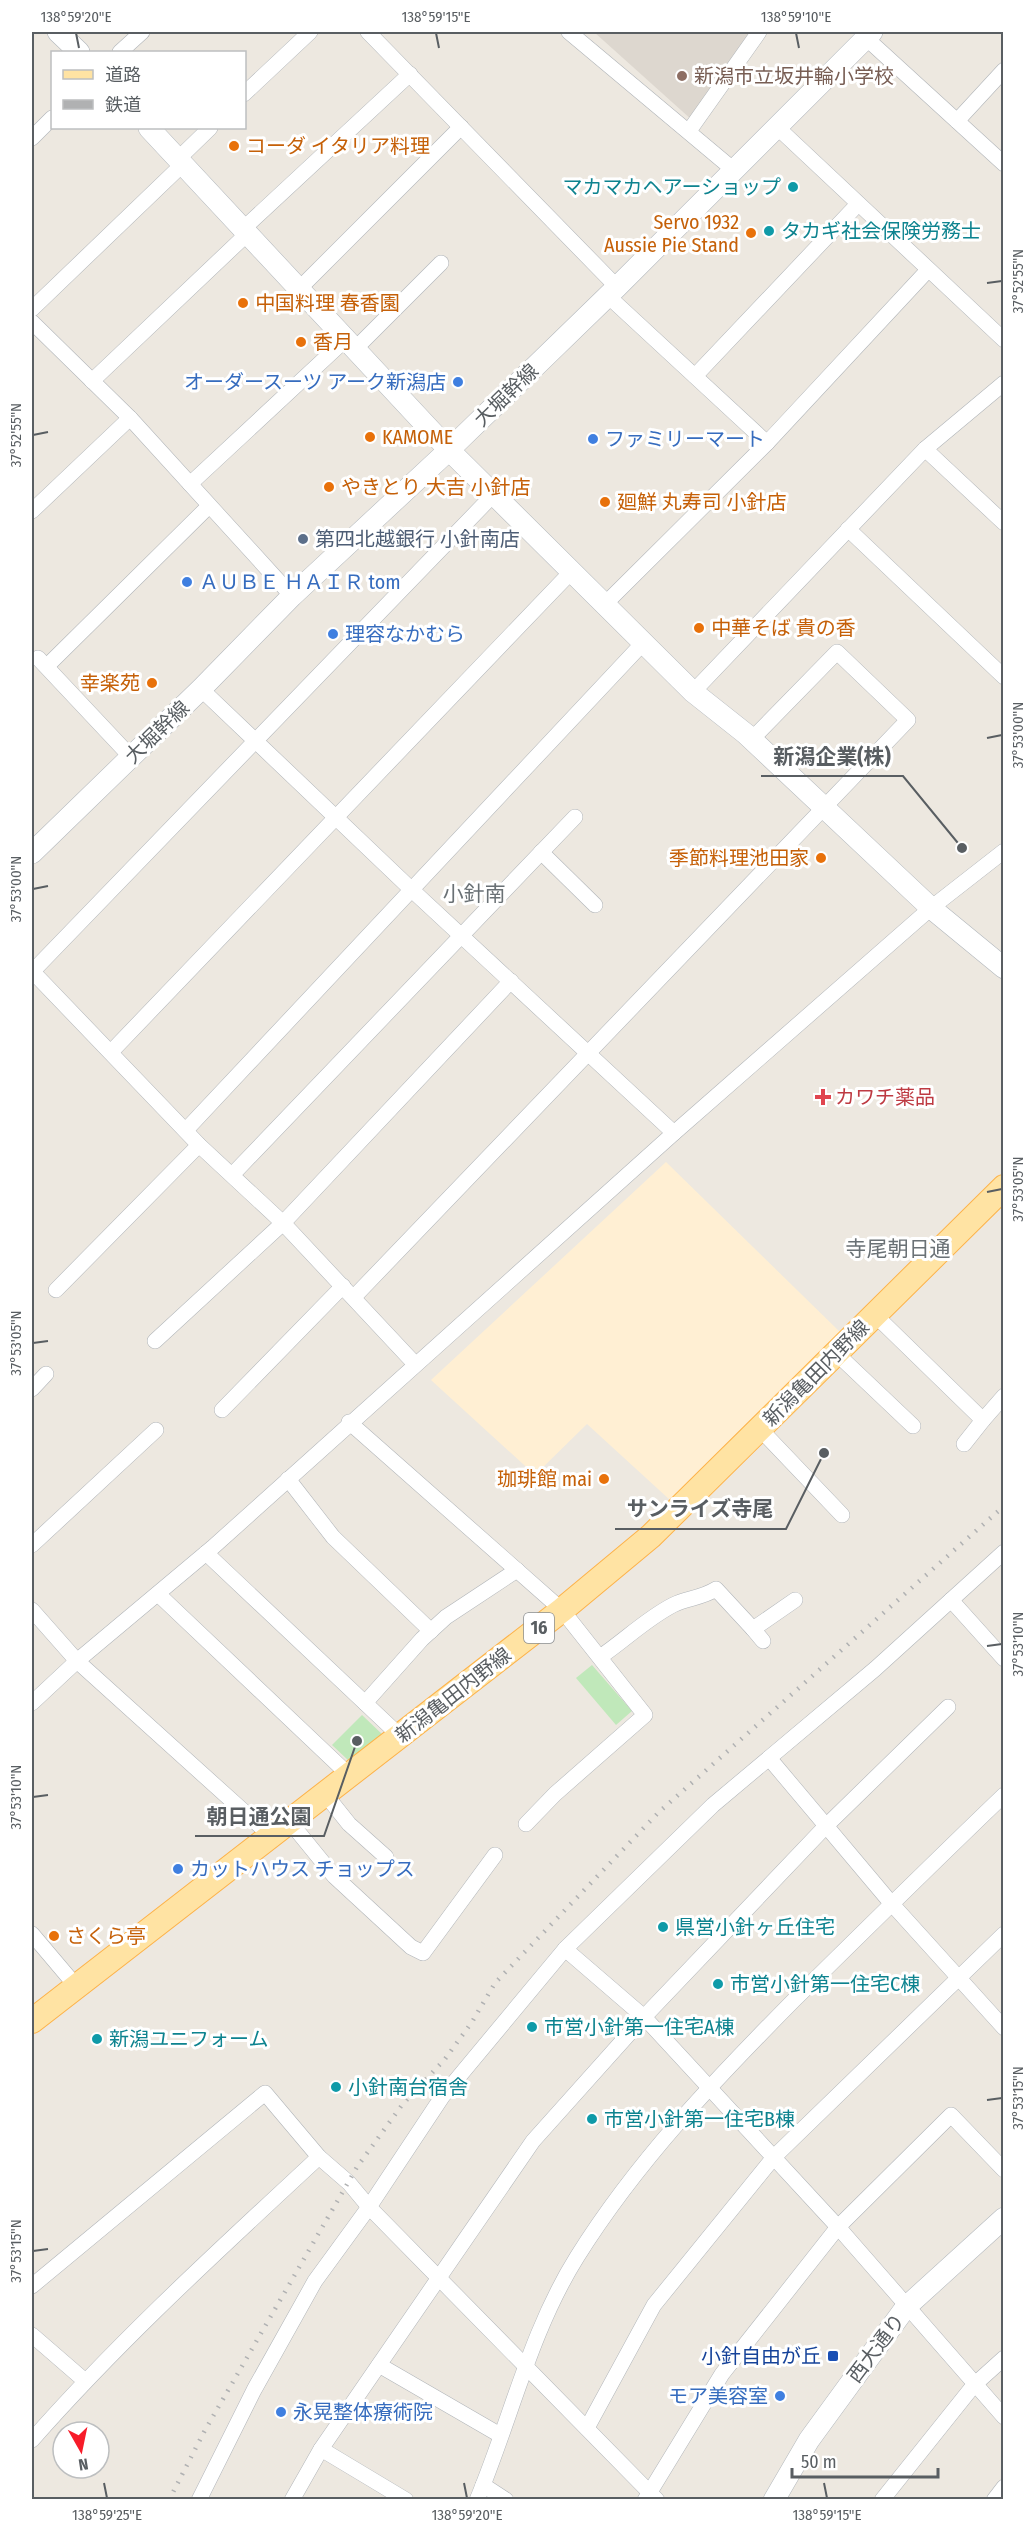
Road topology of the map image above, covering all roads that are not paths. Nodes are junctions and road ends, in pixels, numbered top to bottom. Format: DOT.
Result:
graph roads {
  1 [pos="58,32"];
  2 [pos="142,32"];
  3 [pos="310,32"];
  4 [pos="368,32"];
  5 [pos="569,32"];
  6 [pos="759,32"];
  7 [pos="869,35"];
  8 [pos="78,51"];
  9 [pos="121,51"];
  10 [pos="1004,70"];
  11 [pos="410,74"];
  12 [pos="246,92"];
  13 [pos="51,119"];
  14 [pos="957,121"];
  15 [pos="461,127"];
  16 [pos="778,128"];
  17 [pos="150,129"];
  18 [pos="209,129"];
  19 [pos="690,131"];
  20 [pos="32,138"];
  21 [pos="180,161"];
  22 [pos="1004,164"];
  23 [pos="735,171"];
  24 [pos="858,204"];
  25 [pos="245,232"];
  26 [pos="441,263"];
  27 [pos="928,270"];
  28 [pos="298,289"];
  29 [pos="612,292"];
  30 [pos="32,309"];
  31 [pos="33,328"];
  32 [pos="1004,340"];
  33 [pos="351,344"];
  34 [pos="695,376"];
  35 [pos="92,381"];
  36 [pos="1004,383"];
  37 [pos="130,418"];
  38 [pos="767,443"];
  39 [pos="925,449"];
  40 [pos="450,450"];
  41 [pos="190,484"];
  42 [pos="494,494"];
  43 [pos="209,506"];
  44 [pos="32,512"];
  45 [pos="1004,523"];
  46 [pos="848,529"];
  47 [pos="572,571"];
  48 [pos="292,596"];
  49 [pos="605,604"];
  50 [pos="644,642"];
  51 [pos="37,660"];
  52 [pos="1004,677"];
  53 [pos="201,689"];
  54 [pos="693,692"];
  55 [pos="752,739"];
  56 [pos="255,740"];
  57 [pos="131,757"];
  58 [pos="824,807"];
  59 [pos="336,817"];
  60 [pos="575,817"];
  61 [pos="1004,851"];
  62 [pos="541,852"];
  63 [pos="32,854"];
  64 [pos="412,891"];
  65 [pos="595,904"];
  66 [pos="931,908"];
  67 [pos="461,935"];
  68 [pos="1004,968"];
  69 [pos="32,971"];
  70 [pos="510,981"];
  71 [pos="111,1052"];
  72 [pos="589,1054"];
  73 [pos="186,1130"];
  74 [pos="674,1132"];
  75 [pos="199,1145"];
  76 [pos="233,1174"];
  77 [pos="1004,1187"];
  78 [pos="283,1222"];
  79 [pos="56,1290"];
  80 [pos="348,1292"];
  81 [pos="875,1315"];
  82 [pos="155,1341"];
  83 [pos="836,1353"];
  84 [pos="415,1364"];
  85 [pos="46,1374"];
  86 [pos="32,1389"];
  87 [pos="1004,1396"];
  88 [pos="222,1410"];
  89 [pos="983,1420"];
  90 [pos="349,1422"];
  91 [pos="913,1426"];
  92 [pos="760,1429"];
  93 [pos="156,1430"];
  94 [pos="964,1444"];
  95 [pos="288,1479"];
  96 [pos="842,1515"];
  97 [pos="32,1545"];
  98 [pos="206,1553"];
  99 [pos="1000,1561"];
  100 [pos="516,1570"];
  101 [pos="158,1593"];
  102 [pos="795,1600"];
  103 [pos="951,1600"];
  104 [pos="32,1610"];
  105 [pos="562,1610"];
  106 [pos="753,1629"];
  107 [pos="431,1631"];
  108 [pos="763,1641"];
  109 [pos="600,1657"];
  110 [pos="1004,1659"];
  111 [pos="77,1661"];
  112 [pos="32,1703"];
  113 [pos="365,1703"];
  114 [pos="948,1707"];
  115 [pos="400,1736"];
  116 [pos="769,1758"];
  117 [pos="349,1776"];
  118 [pos="325,1794"];
  119 [pos="1004,1795"];
  120 [pos="526,1824"];
  121 [pos="825,1827"];
  122 [pos="280,1829"];
  123 [pos="495,1856"];
  124 [pos="386,1857"];
  125 [pos="891,1903"];
  126 [pos="32,1934"];
  127 [pos="1004,1934"];
  128 [pos="565,1949"];
  129 [pos="958,1976"];
  130 [pos="76,1986"];
  131 [pos="644,2017"];
  132 [pos="32,2021"];
  133 [pos="1004,2028"];
  134 [pos="709,2086"];
  135 [pos="319,2157"];
  136 [pos="774,2157"];
  137 [pos="1004,2170"];
  138 [pos="369,2207"];
  139 [pos="1004,2218"];
  140 [pos="838,2227"];
  141 [pos="440,2279"];
  142 [pos="32,2286"];
  143 [pos="906,2307"];
  144 [pos="34,2343"];
  145 [pos="1004,2358"];
  146 [pos="379,2365"];
  147 [pos="525,2365"];
  148 [pos="84,2380"];
  149 [pos="974,2385"];
  150 [pos="1004,2417"];
  151 [pos="587,2428"];
  152 [pos="500,2435"];
  153 [pos="32,2440"];
  154 [pos="321,2449"];
  155 [pos="483,2485"];
  156 [pos="651,2497"];
  157 [pos="199,2499"];
  158 [pos="291,2499"];
  159 [pos="406,2499"];
  160 [pos="477,2499"];
  161 [pos="506,2499"];
  162 [pos="774,2499"];
  163 [pos="882,2499"];
  1 -- 8 [label="street"];
  2 -- 9 [label="street"];
  3 -- 12 [label="street"];
  4 -- 11 [label="street"];
  5 -- 19 [label="street"];
  6 -- 19 [label="street"];
  7 -- 14 [label="street"];
  7 -- 16 [label="street, 大堀幹線"];
  10 -- 14 [label="street"];
  11 -- 15 [label="street"];
  11 -- 25 [label="street"];
  13 -- 20 [label="street"];
  14 -- 22 [label="street"];
  15 -- 28 [label="street"];
  15 -- 29 [label="street"];
  16 -- 23 [label="street, 大堀幹線"];
  16 -- 24 [label="street"];
  17 -- 21 [label="street"];
  18 -- 21 [label="street"];
  19 -- 23 [label="street"];
  21 -- 25 [label="street"];
  21 -- 30 [label="street"];
  23 -- 29 [label="street, 大堀幹線"];
  24 -- 27 [label="street"];
  24 -- 34 [label="street"];
  25 -- 28 [label="street"];
  25 -- 35 [label="street"];
  26 -- 33 [label="street"];
  27 -- 32 [label="street"];
  27 -- 38 [label="street"];
  28 -- 33 [label="street"];
  29 -- 34 [label="street"];
  29 -- 40 [label="street, 大堀幹線"];
  31 -- 35 [label="street"];
  33 -- 40 [label="street"];
  33 -- 41 [label="street"];
  34 -- 38 [label="street"];
  35 -- 37 [label="street"];
  36 -- 39 [label="street"];
  37 -- 41 [label="street"];
  37 -- 44 [label="street"];
  38 -- 49 [label="street"];
  39 -- 45 [label="street"];
  39 -- 46 [label="street"];
  40 -- 42 [label="street"];
  40 -- 48 [label="street, 大堀幹線"];
  41 -- 43 [label="street"];
  42 -- 47 [label="street"];
  42 -- 56 [label="street"];
  43 -- 48 [label="street"];
  43 -- 51 [label="street"];
  46 -- 52 [label="street"];
  46 -- 54 [label="street"];
  47 -- 49 [label="street"];
  47 -- 59 [label="street"];
  48 -- 53 [label="street, 大堀幹線"];
  49 -- 50 [label="street"];
  50 -- 54 [label="street"];
  50 -- 64 [label="street"];
  51 -- 57 [label="street"];
  53 -- 56 [label="street"];
  53 -- 57 [label="street, 大堀幹線"];
  54 -- 55 [label="street"];
  55 -- 58 [label="street"];
  55 -- 58 [label="street"];
  56 -- 59 [label="street"];
  56 -- 69 [label="street"];
  57 -- 63 [label="street, 大堀幹線"];
  58 -- 66 [label="street"];
  58 -- 72 [label="street"];
  59 -- 64 [label="street"];
  59 -- 71 [label="street"];
  60 -- 62 [label="street"];
  61 -- 66 [label="street"];
  62 -- 65 [label="street"];
  62 -- 67 [label="street"];
  64 -- 67 [label="street"];
  64 -- 73 [label="street"];
  66 -- 68 [label="street"];
  66 -- 74 [label="street"];
  67 -- 70 [label="street"];
  67 -- 76 [label="street"];
  69 -- 71 [label="street"];
  70 -- 72 [label="street"];
  70 -- 78 [label="street"];
  71 -- 73 [label="street"];
  72 -- 74 [label="street"];
  72 -- 80 [label="street"];
  73 -- 75 [label="street"];
  74 -- 84 [label="street"];
  75 -- 76 [label="street"];
  75 -- 79 [label="street"];
  76 -- 78 [label="street"];
  77 -- 81 [label="main road, 新潟亀田内野線 / 16"];
  78 -- 80 [label="street"];
  78 -- 82 [label="street"];
  80 -- 84 [label="street"];
  80 -- 88 [label="street"];
  81 -- 83 [label="main road, 新潟亀田内野線 / 16"];
  81 -- 89 [label="street"];
  83 -- 91 [label="street"];
  83 -- 92 [label="main road, 新潟亀田内野線 / 16"];
  84 -- 90 [label="street"];
  85 -- 86 [label="street"];
  87 -- 89 [label="street"];
  89 -- 94 [label="street"];
  90 -- 95 [label="street"];
  90 -- 100 [label="street"];
  92 -- 96 [label="street"];
  92 -- 105 [label="main road, 新潟亀田内野線 / 16"];
  93 -- 97 [label="street"];
  95 -- 98 [label="street"];
  95 -- 107 [label="street"];
  98 -- 101 [label="street"];
  98 -- 113 [label="street"];
  99 -- 103 [label="street"];
  100 -- 105 [label="street"];
  100 -- 107 [label="street"];
  101 -- 111 [label="street"];
  101 -- 117 [label="street"];
  102 -- 106 [label="street"];
  103 -- 110 [label="street"];
  103 -- 116 [label="street"];
  104 -- 111 [label="street"];
  105 -- 109 [label="street"];
  105 -- 115 [label="main road, 新潟亀田内野線 / 16"];
  106 -- 108 [label="street"];
  106 -- 109 [label="street"];
  107 -- 113 [label="street"];
  109 -- 120 [label="street"];
  111 -- 112 [label="street"];
  111 -- 122 [label="street"];
  113 -- 115 [label="street"];
  114 -- 121 [label="street"];
  115 -- 117 [label="main road, 新潟亀田内野線 / 16"];
  116 -- 121 [label="street"];
  116 -- 128 [label="street"];
  117 -- 118 [label="main road, 新潟亀田内野線 / 16"];
  118 -- 122 [label="main road, 新潟亀田内野線 / 16"];
  118 -- 124 [label="street"];
  119 -- 125 [label="street"];
  121 -- 125 [label="street"];
  121 -- 131 [label="street"];
  122 -- 123 [label="street"];
  122 -- 130 [label="main road, 新潟亀田内野線 / 16"];
  125 -- 129 [label="street"];
  125 -- 134 [label="street"];
  126 -- 130 [label="street"];
  127 -- 129 [label="street"];
  128 -- 131 [label="street"];
  128 -- 138 [label="street"];
  129 -- 133 [label="street"];
  129 -- 136 [label="street"];
  130 -- 132 [label="main road, 新潟亀田内野線 / 16"];
  131 -- 134 [label="street"];
  131 -- 141 [label="street"];
  134 -- 136 [label="street"];
  134 -- 147 [label="street"];
  135 -- 138 [label="street"];
  135 -- 142 [label="street"];
  135 -- 148 [label="street"];
  136 -- 140 [label="street"];
  136 -- 151 [label="street"];
  137 -- 140 [label="street"];
  138 -- 141 [label="street"];
  138 -- 157 [label="street"];
  139 -- 143 [label="street, 西大通り"];
  140 -- 143 [label="street"];
  140 -- 156 [label="street"];
  141 -- 146 [label="street"];
  141 -- 147 [label="street"];
  143 -- 149 [label="street"];
  143 -- 162 [label="street, 西大通り"];
  144 -- 148 [label="street"];
  145 -- 149 [label="street"];
  146 -- 152 [label="street"];
  146 -- 154 [label="street"];
  147 -- 151 [label="street"];
  147 -- 152 [label="street"];
  148 -- 153 [label="street"];
  149 -- 150 [label="street"];
  149 -- 163 [label="street"];
  151 -- 156 [label="street"];
  152 -- 155 [label="street"];
  154 -- 158 [label="street"];
  154 -- 159 [label="street"];
  155 -- 160 [label="street"];
  155 -- 161 [label="street"];
}
